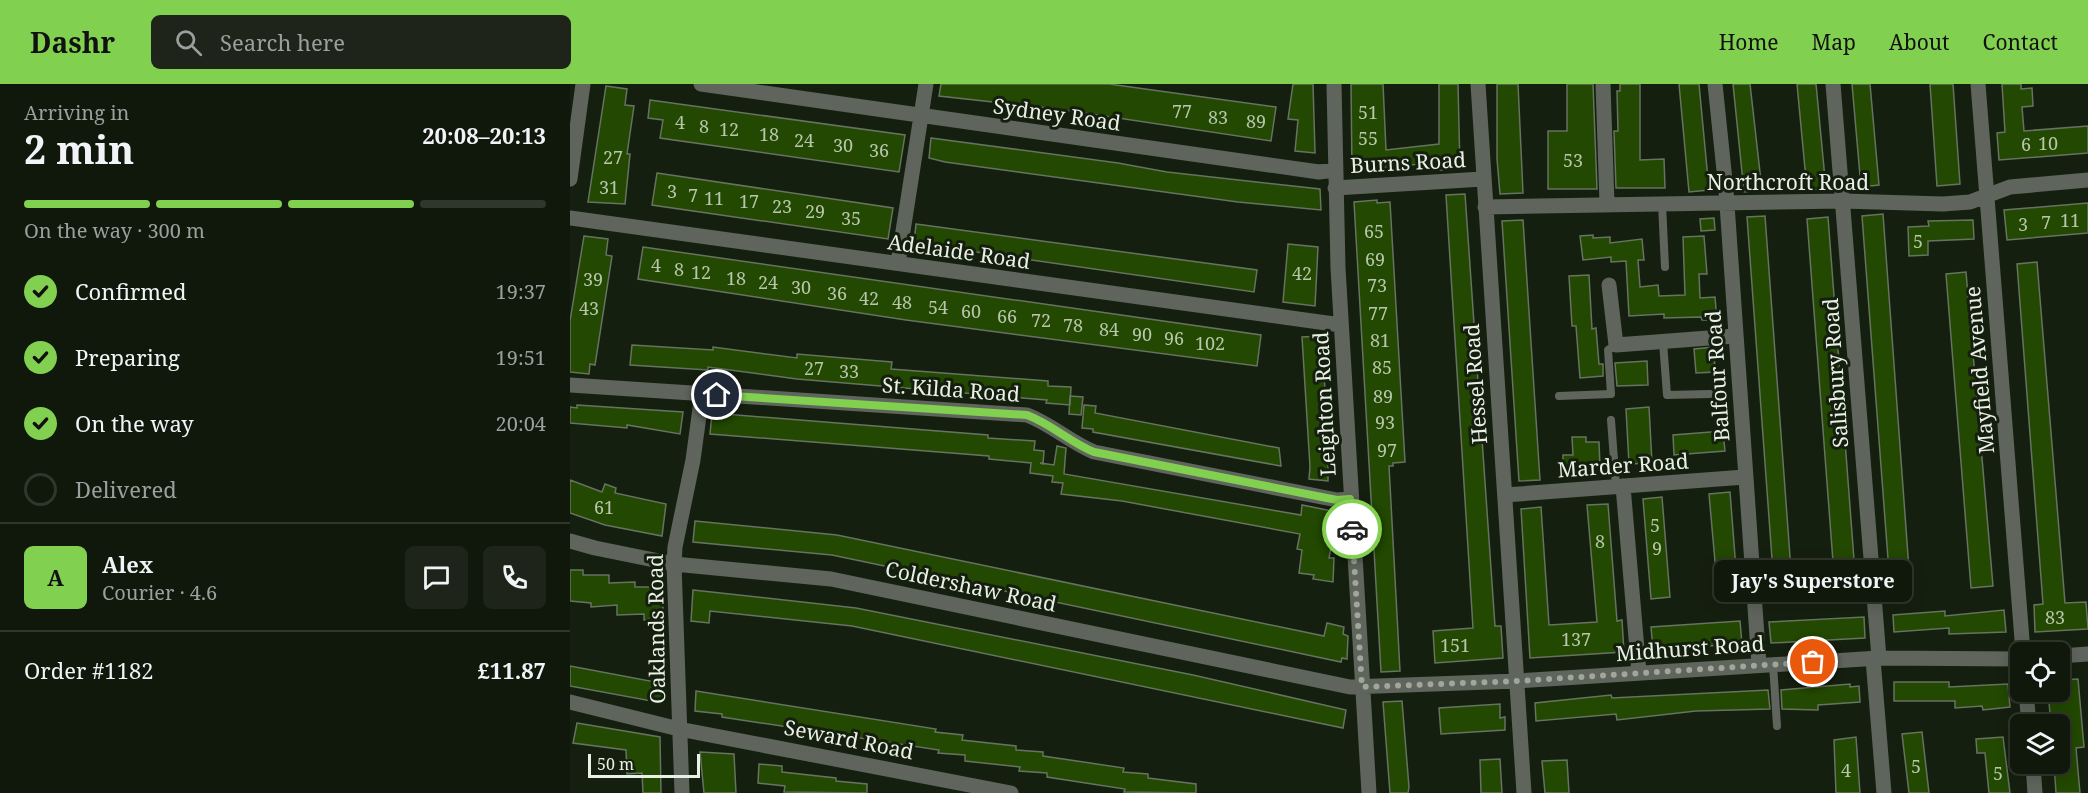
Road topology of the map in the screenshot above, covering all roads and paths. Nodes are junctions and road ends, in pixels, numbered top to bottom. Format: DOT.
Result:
graph roads {
  1 [pos="583,84"];
  2 [pos="701,84"];
  3 [pos="926,84"];
  4 [pos="1334,84"];
  5 [pos="1478,84"];
  6 [pos="1603,84"];
  7 [pos="1715,84"];
  8 [pos="1833,84"];
  9 [pos="1978,84"];
  10 [pos="575,104"];
  11 [pos="921,116"];
  12 [pos="1335,170"];
  13 [pos="570,179"];
  14 [pos="1483,179"];
  15 [pos="2088,180"];
  16 [pos="1335,188"];
  17 [pos="1986,195"];
  18 [pos="1843,201"];
  19 [pos="1607,203"];
  20 [pos="1662,204"];
  21 [pos="1726,204"];
  22 [pos="1485,207"];
  23 [pos="570,218"];
  24 [pos="898,263"];
  25 [pos="1665,267"];
  26 [pos="1609,285"];
  27 [pos="1341,325"];
  28 [pos="1735,336"];
  29 [pos="1663,342"];
  30 [pos="1616,345"];
  31 [pos="570,385"];
  32 [pos="702,394"];
  33 [pos="1710,394"];
  34 [pos="1559,396"];
  35 [pos="1611,420"];
  36 [pos="1745,477"];
  37 [pos="1619,486"];
  38 [pos="1505,495"];
  39 [pos="1350,499"];
  40 [pos="570,541"];
  41 [pos="674,564"];
  42 [pos="2021,642"];
  43 [pos="2088,654"];
  44 [pos="2070,655"];
  45 [pos="1876,659"];
  46 [pos="2010,659"];
  47 [pos="1766,664"];
  48 [pos="1639,673"];
  49 [pos="1518,681"];
  50 [pos="1362,687"];
  51 [pos="570,702"];
  52 [pos="1777,726"];
  53 [pos="679,729"];
  54 [pos="2034,774"];
  55 [pos="682,793"];
  56 [pos="1011,793"];
  57 [pos="1369,793"];
  58 [pos="1524,793"];
  59 [pos="1884,793"];
  60 [pos="2035,793"];
  1 -- 10 [label="street"];
  2 -- 11 [label="street, Sydney Road"];
  3 -- 11 [label="street"];
  4 -- 12 [label="street, Leighton Road"];
  5 -- 14 [label="street, Hessel Road"];
  6 -- 19 [label="street"];
  7 -- 21 [label="street, Balfour Road"];
  8 -- 18 [label="street, Salisbury Road"];
  9 -- 17 [label="street, Mayfield Avenue"];
  10 -- 13 [label="street"];
  11 -- 12 [label="street, Sydney Road"];
  11 -- 24 [label="street"];
  12 -- 16 [label="street, Leighton Road"];
  14 -- 16 [label="street, Burns Road"];
  14 -- 22 [label="street, Hessel Road"];
  15 -- 17 [label="street, Northcroft Road"];
  16 -- 27 [label="street, Leighton Road"];
  17 -- 18 [label="street, Northcroft Road"];
  17 -- 42 [label="street, Mayfield Avenue"];
  18 -- 21 [label="street, Northcroft Road"];
  18 -- 45 [label="street, Salisbury Road"];
  19 -- 20 [label="street, Northcroft Road"];
  19 -- 22 [label="street, Northcroft Road"];
  20 -- 21 [label="street, Northcroft Road"];
  20 -- 25 [label="lane"];
  21 -- 28 [label="street, Balfour Road"];
  22 -- 38 [label="street, Hessel Road"];
  23 -- 24 [label="street, Adelaide Road"];
  24 -- 27 [label="street, Adelaide Road"];
  26 -- 30 [label="street"];
  27 -- 39 [label="street, Leighton Road"];
  28 -- 29 [label="street"];
  28 -- 36 [label="street, Balfour Road"];
  29 -- 30 [label="street"];
  29 -- 33 [label="lane"];
  30 -- 34 [label="lane"];
  31 -- 32 [label="street, St. Kilda Road"];
  32 -- 39 [label="street, St. Kilda Road"];
  32 -- 41 [label="street, Oaklands Road"];
  35 -- 37 [label="lane"];
  36 -- 37 [label="street, Marder Road"];
  36 -- 47 [label="street, Balfour Road"];
  37 -- 38 [label="street, Marder Road"];
  37 -- 48 [label="street"];
  38 -- 49 [label="street, Hessel Road"];
  39 -- 50 [label="street, Leighton Road"];
  40 -- 41 [label="street, Coldershaw Road"];
  41 -- 50 [label="street, Coldershaw Road"];
  41 -- 53 [label="street, Oaklands Road"];
  43 -- 44 [label="street"];
  45 -- 46 [label="street, Midhurst Road"];
  45 -- 47 [label="street, Midhurst Road"];
  45 -- 59 [label="street, Salisbury Road"];
  47 -- 48 [label="street, Midhurst Road"];
  47 -- 52 [label="lane"];
  48 -- 49 [label="street, Midhurst Road"];
  49 -- 50 [label="street, Midhurst Road"];
  49 -- 58 [label="street, Hessel Road"];
  50 -- 57 [label="street, Leighton Road"];
  51 -- 53 [label="street, Seward Road"];
  53 -- 55 [label="street, Oaklands Road"];
  53 -- 56 [label="street, Seward Road"];
  54 -- 60 [label="street"];
}
